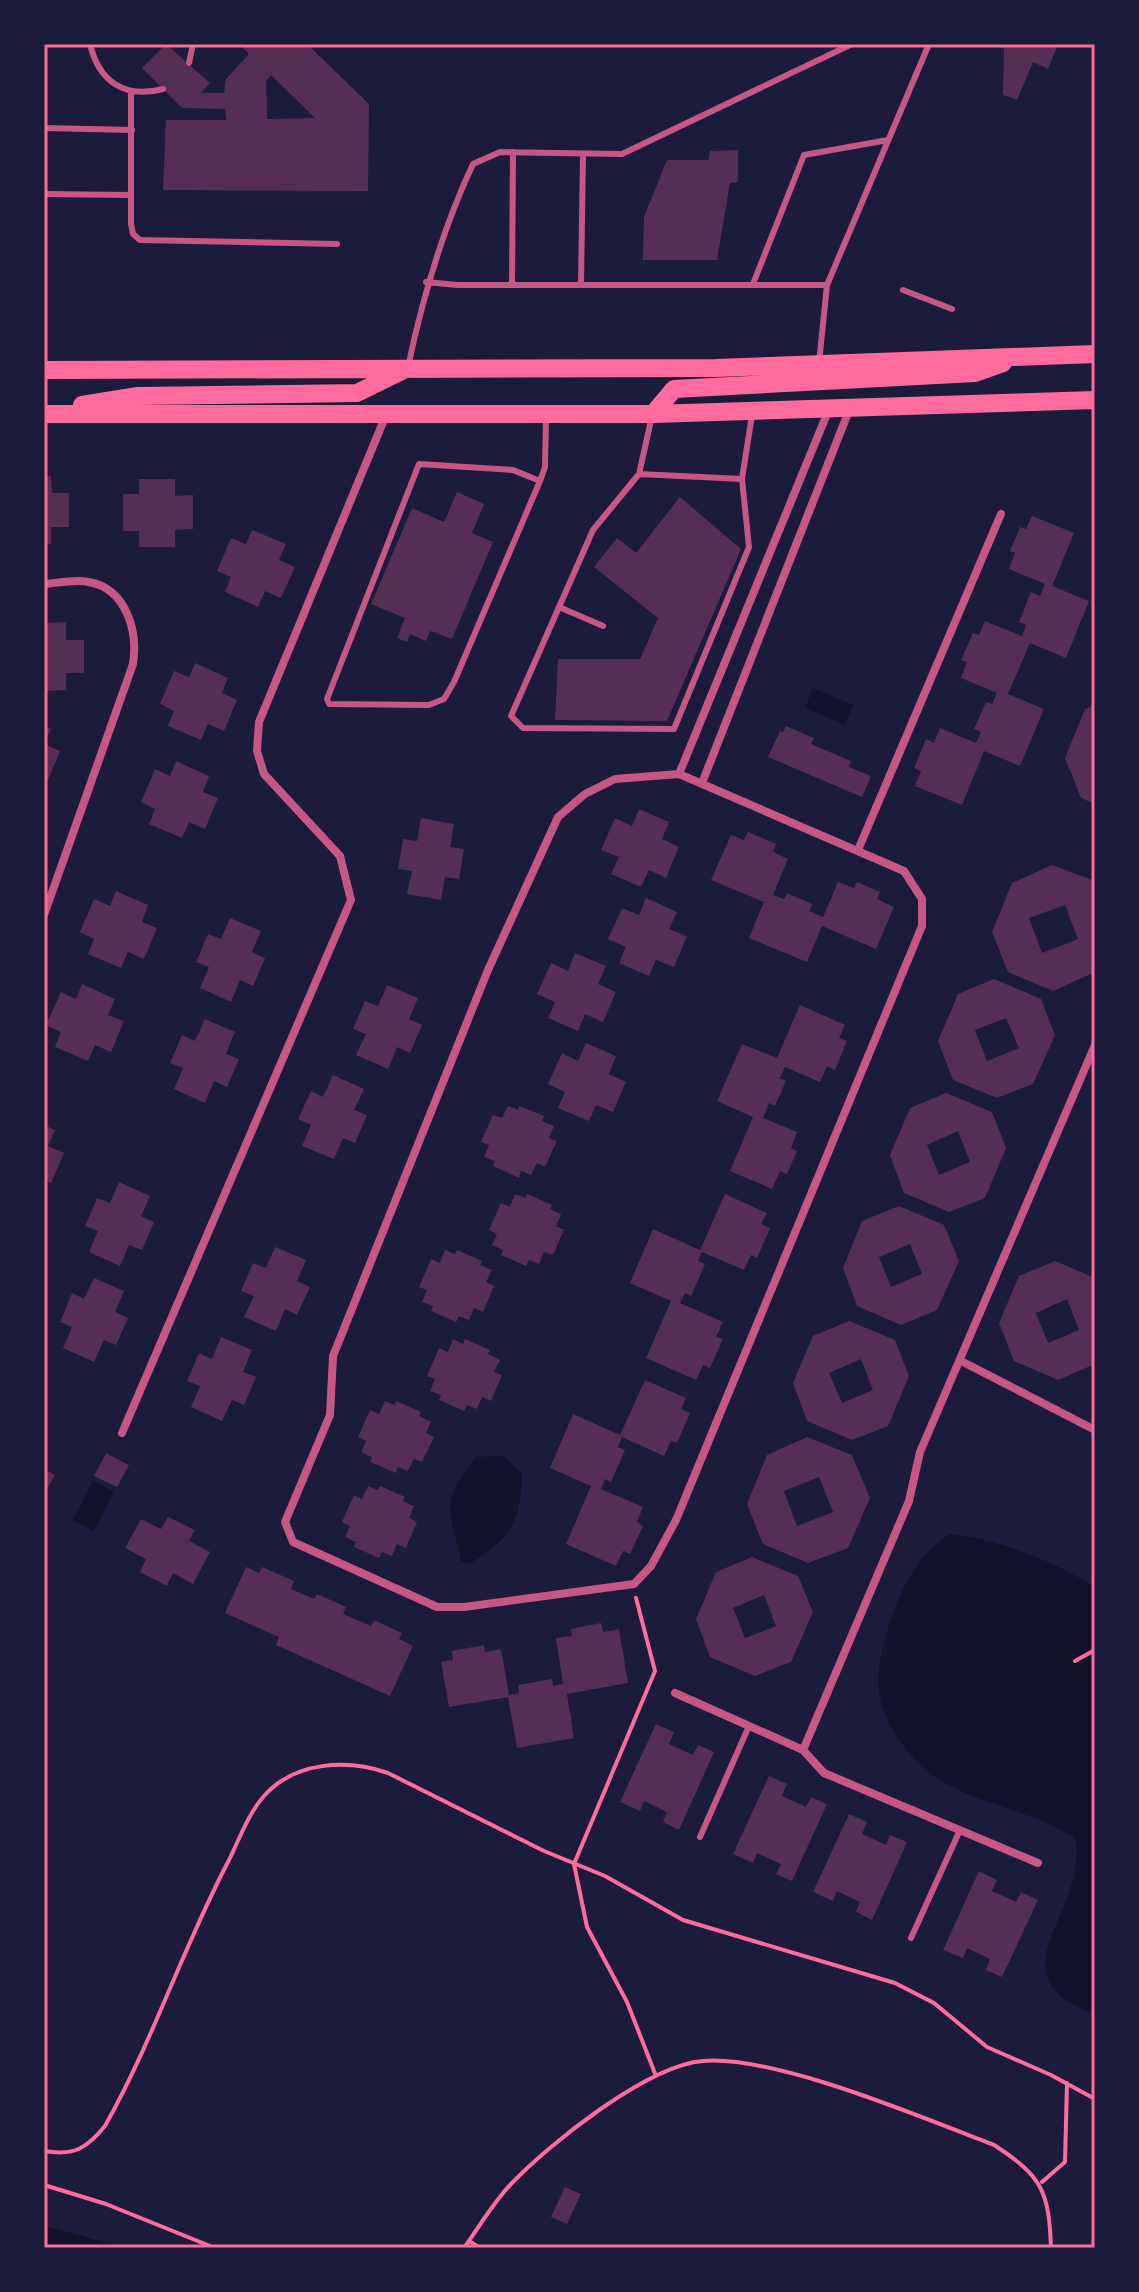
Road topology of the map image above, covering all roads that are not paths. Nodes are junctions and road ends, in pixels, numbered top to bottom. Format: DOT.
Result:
graph roads {
  1 [pos="81,44"];
  2 [pos="90,44"];
  3 [pos="193,44"];
  4 [pos="852,44"];
  5 [pos="929,44"];
  6 [pos="189,63"];
  7 [pos="163,89"];
  8 [pos="131,92"];
  9 [pos="44,128"];
  10 [pos="132,130"];
  11 [pos="888,140"];
  12 [pos="513,152"];
  13 [pos="583,154"];
  14 [pos="44,194"];
  15 [pos="131,195"];
  16 [pos="337,244"];
  17 [pos="426,282"];
  18 [pos="581,284"];
  19 [pos="753,284"];
  20 [pos="512,285"];
  21 [pos="827,285"];
  22 [pos="903,290"];
  23 [pos="952,309"];
  24 [pos="1095,354"];
  25 [pos="1020,357"];
  26 [pos="819,364"];
  27 [pos="408,368"];
  28 [pos="44,370"];
  29 [pos="1095,400"];
  30 [pos="850,408"];
  31 [pos="829,409"];
  32 [pos="752,411"];
  33 [pos="44,412"];
  34 [pos="546,414"];
  35 [pos="653,414"];
  36 [pos="387,415"];
  37 [pos="639,474"];
  38 [pos="742,479"];
  39 [pos="540,481"];
  40 [pos="1001,514"];
  41 [pos="44,584"];
  42 [pos="559,607"];
  43 [pos="603,626"];
  44 [pos="679,774"];
  45 [pos="702,783"];
  46 [pos="858,850"];
  47 [pos="44,915"];
  48 [pos="1095,1045"];
  49 [pos="961,1361"];
  50 [pos="1095,1430"];
  51 [pos="122,1433"];
  52 [pos="675,1693"];
  53 [pos="749,1726"];
  54 [pos="803,1750"];
  55 [pos="960,1830"];
  56 [pos="700,1837"];
  57 [pos="1038,1863"];
  58 [pos="911,1938"];
  1 -- 2 [label="lane"];
  2 -- 8 [label="lane"];
  3 -- 6 [label="lane"];
  4 -- 13 [label="lane"];
  5 -- 11 [label="lane"];
  7 -- 8 [label="lane"];
  8 -- 10 [label="lane"];
  9 -- 10 [label="lane"];
  10 -- 15 [label="lane"];
  11 -- 19 [label="lane"];
  11 -- 21 [label="lane"];
  12 -- 13 [label="lane"];
  12 -- 17 [label="lane"];
  12 -- 20 [label="lane"];
  13 -- 18 [label="lane"];
  14 -- 15 [label="lane"];
  15 -- 16 [label="lane"];
  17 -- 20 [label="lane"];
  17 -- 27 [label="lane"];
  18 -- 19 [label="lane"];
  18 -- 20 [label="lane"];
  19 -- 21 [label="lane"];
  21 -- 26 [label="lane"];
  22 -- 23 [label="lane"];
  24 -- 25 [label="main road"];
  25 -- 26 [label="main road"];
  25 -- 35 [label="main road"];
  26 -- 27 [label="main road"];
  27 -- 28 [label="main road"];
  27 -- 33 [label="main road"];
  29 -- 30 [label="main road"];
  30 -- 31 [label="main road"];
  30 -- 45 [label="street"];
  31 -- 32 [label="main road"];
  31 -- 44 [label="street"];
  32 -- 35 [label="main road"];
  32 -- 38 [label="lane"];
  33 -- 36 [label="main road"];
  34 -- 35 [label="main road"];
  34 -- 36 [label="main road"];
  34 -- 39 [label="lane"];
  35 -- 37 [label="lane"];
  36 -- 51 [label="street"];
  37 -- 38 [label="lane"];
  37 -- 42 [label="lane"];
  38 -- 42 [label="lane"];
  39 -- 39 [label="lane"];
  40 -- 46 [label="street"];
  41 -- 47 [label="street"];
  42 -- 43 [label="lane"];
  44 -- 45 [label="street"];
  44 -- 46 [label="street"];
  45 -- 46 [label="street"];
  48 -- 49 [label="street"];
  49 -- 50 [label="street"];
  49 -- 54 [label="street"];
  52 -- 53 [label="street"];
  53 -- 54 [label="street"];
  53 -- 56 [label="lane"];
  54 -- 55 [label="street"];
  55 -- 57 [label="street"];
  55 -- 58 [label="lane"];
}
